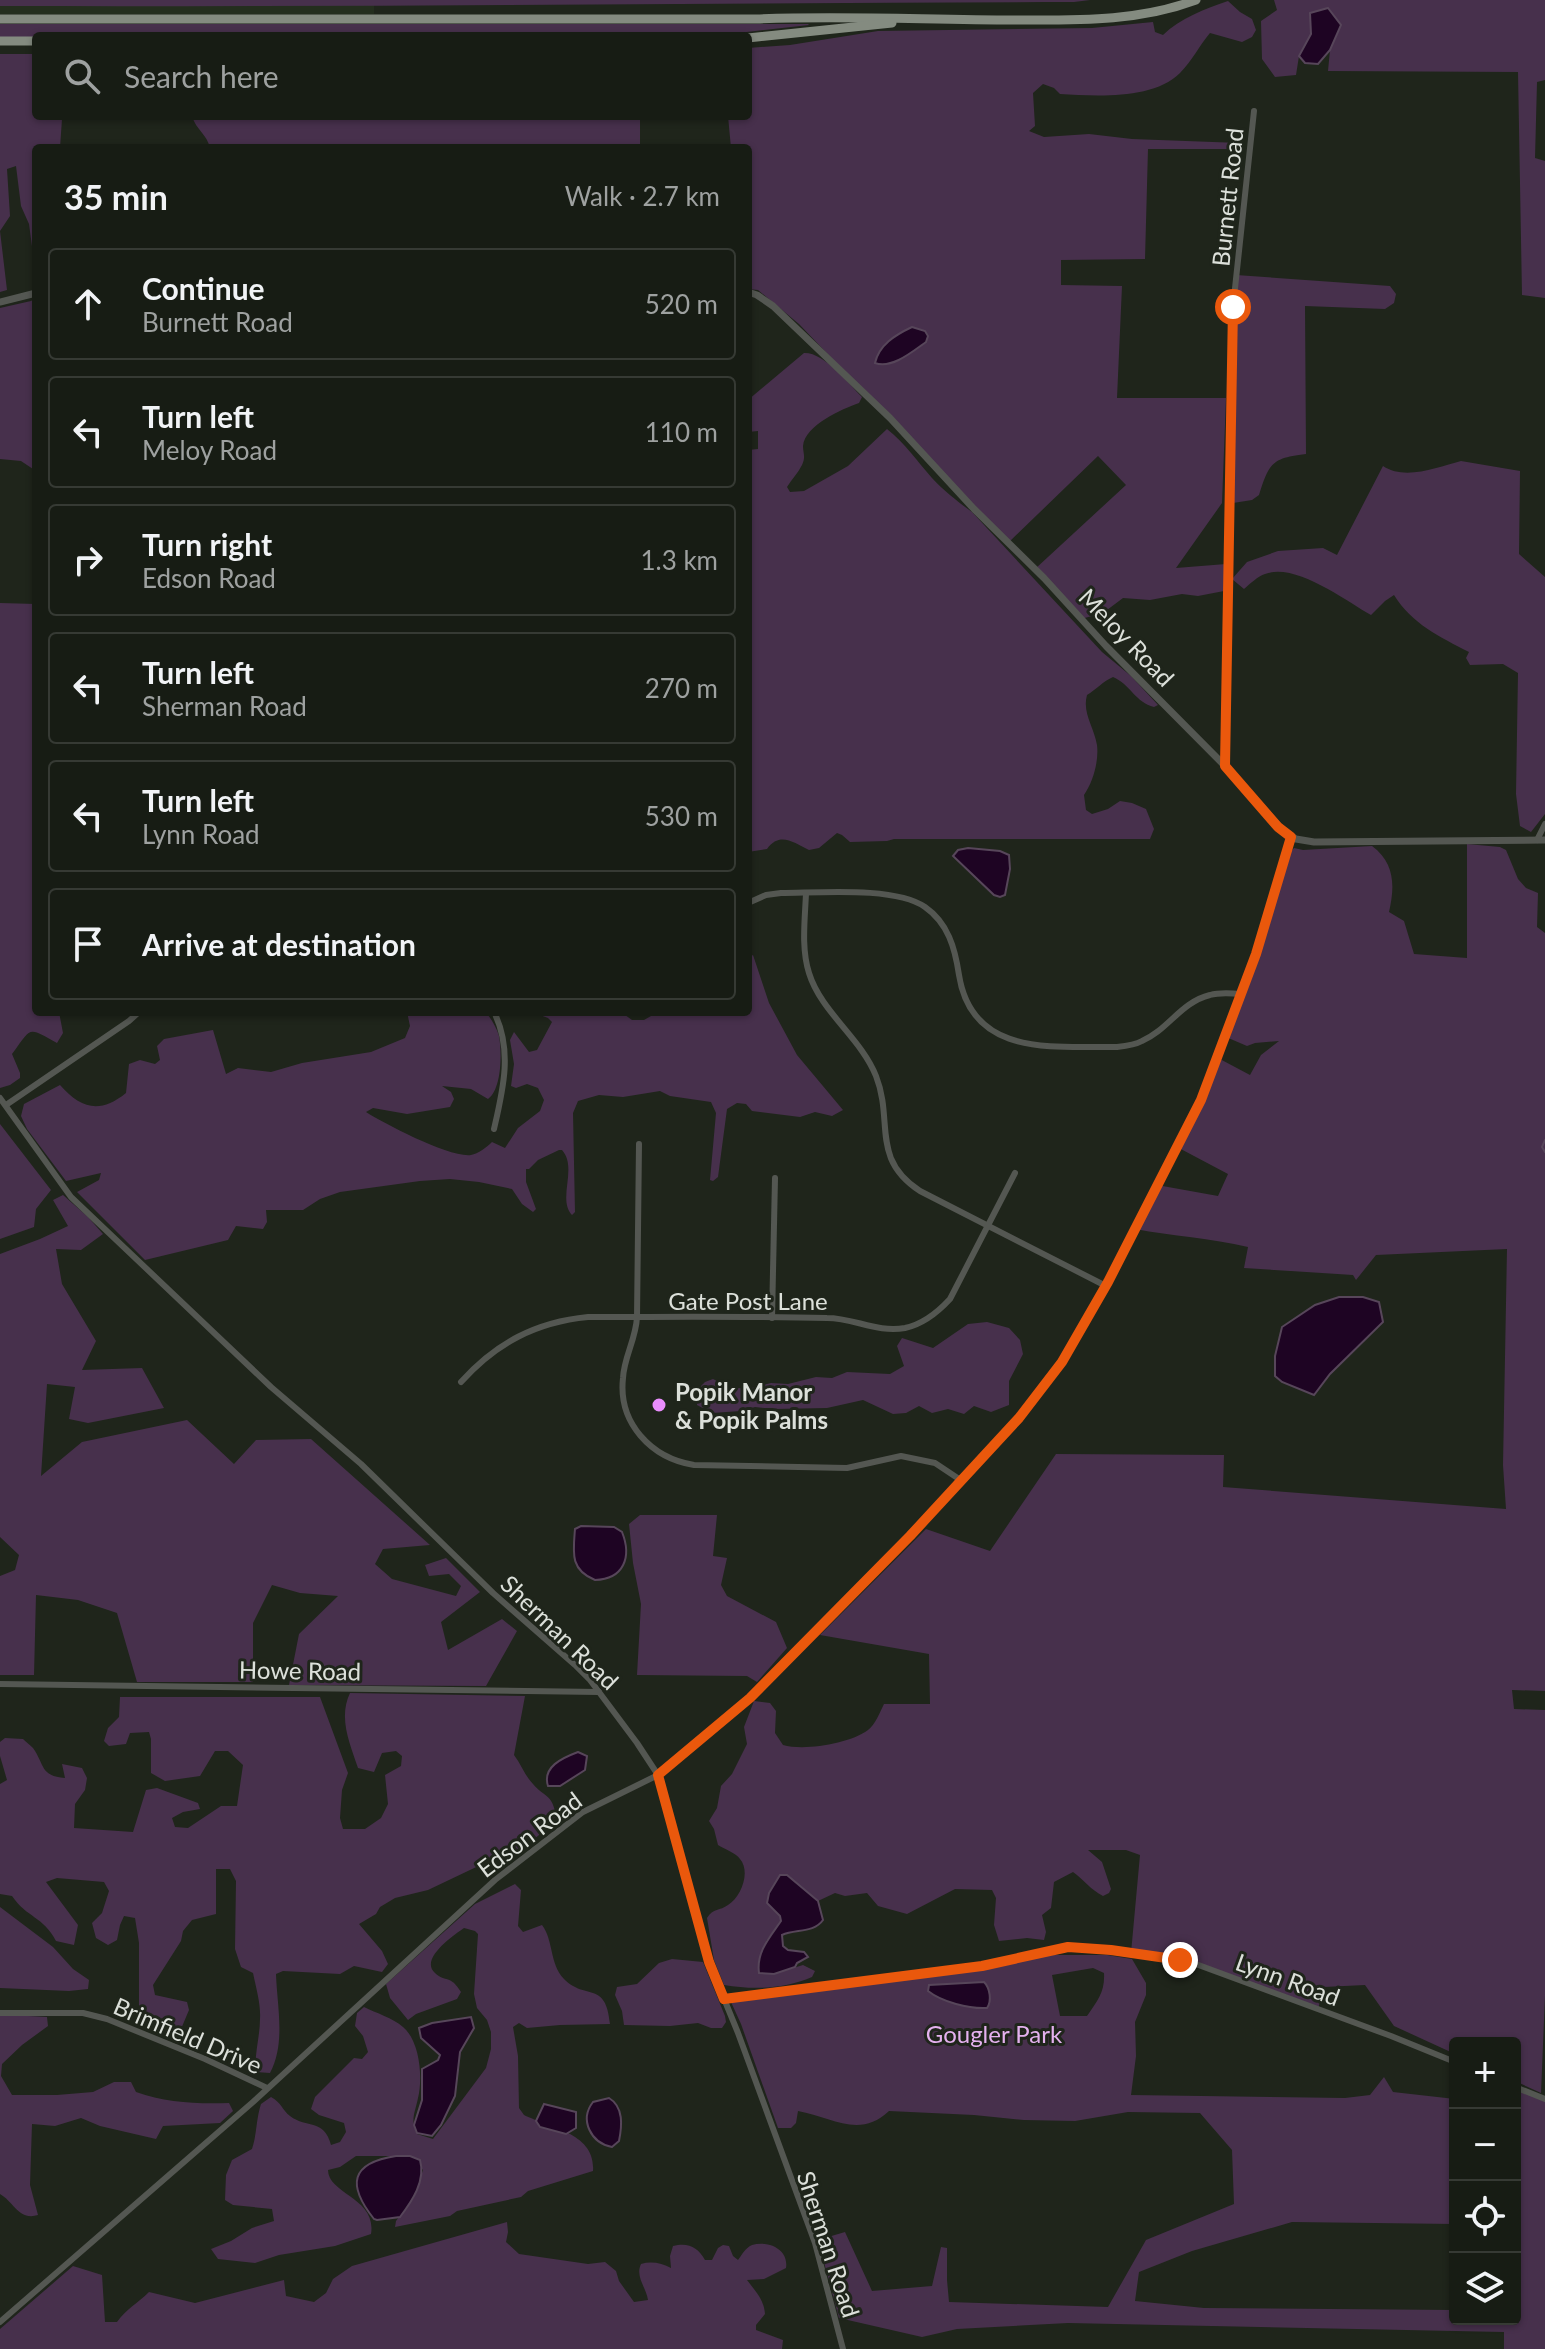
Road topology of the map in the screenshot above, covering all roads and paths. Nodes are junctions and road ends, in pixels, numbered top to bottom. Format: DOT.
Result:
graph roads {
  1 [pos="1196,0"];
  2 [pos="0,19"];
  3 [pos="936,20"];
  4 [pos="752,38"];
  5 [pos="0,41"];
  6 [pos="32,41"];
  7 [pos="1254,111"];
  8 [pos="752,293"];
  9 [pos="32,294"];
  10 [pos="0,302"];
  11 [pos="1225,766"];
  12 [pos="1545,824"];
  13 [pos="1291,837"];
  14 [pos="1541,840"];
  15 [pos="806,893"];
  16 [pos="752,901"];
  17 [pos="1241,994"];
  18 [pos="135,1016"];
  19 [pos="496,1016"];
  20 [pos="0,1098"];
  21 [pos="6,1105"];
  22 [pos="494,1129"];
  23 [pos="639,1144"];
  24 [pos="1015,1173"];
  25 [pos="775,1178"];
  26 [pos="988,1226"];
  27 [pos="1106,1286"];
  28 [pos="637,1317"];
  29 [pos="772,1318"];
  30 [pos="461,1382"];
  31 [pos="962,1481"];
  32 [pos="0,1684"];
  33 [pos="599,1692"];
  34 [pos="658,1775"];
  35 [pos="724,1999"];
  36 [pos="0,2013"];
  37 [pos="1449,2060"];
  38 [pos="267,2088"];
  39 [pos="1521,2089"];
  40 [pos="1545,2099"];
  41 [pos="0,2322"];
  42 [pos="843,2349"];
  1 -- 3 [label="main road"];
  2 -- 3 [label="main road"];
  3 -- 4 [label="main road"];
  5 -- 6 [label="main road"];
  7 -- 11 [label="street, Burnett Road"];
  8 -- 11 [label="street, Meloy Road"];
  9 -- 10 [label="street"];
  11 -- 13 [label="street, Meloy Road"];
  12 -- 14 [label="street"];
  13 -- 14 [label="street"];
  13 -- 17 [label="street, Edson Road"];
  15 -- 16 [label="street"];
  15 -- 17 [label="street"];
  15 -- 26 [label="street"];
  17 -- 27 [label="street, Edson Road"];
  18 -- 21 [label="street"];
  19 -- 22 [label="street"];
  20 -- 21 [label="street, Sherman Road"];
  21 -- 33 [label="street, Sherman Road"];
  23 -- 28 [label="street"];
  24 -- 26 [label="street, Gate Post Lane"];
  25 -- 29 [label="street"];
  26 -- 27 [label="street"];
  26 -- 29 [label="street, Gate Post Lane"];
  27 -- 31 [label="street, Edson Road"];
  28 -- 29 [label="street, Gate Post Lane"];
  28 -- 30 [label="street, Gate Post Lane"];
  28 -- 31 [label="street"];
  31 -- 34 [label="street, Edson Road"];
  32 -- 33 [label="street, Howe Road"];
  33 -- 34 [label="street, Sherman Road"];
  34 -- 35 [label="street, Sherman Road"];
  34 -- 38 [label="street, Edson Road"];
  35 -- 37 [label="street, Lynn Road"];
  35 -- 42 [label="street, Sherman Road"];
  36 -- 38 [label="street, Brimfield Drive"];
  38 -- 41 [label="street, Edson Road"];
  39 -- 40 [label="street"];
}
